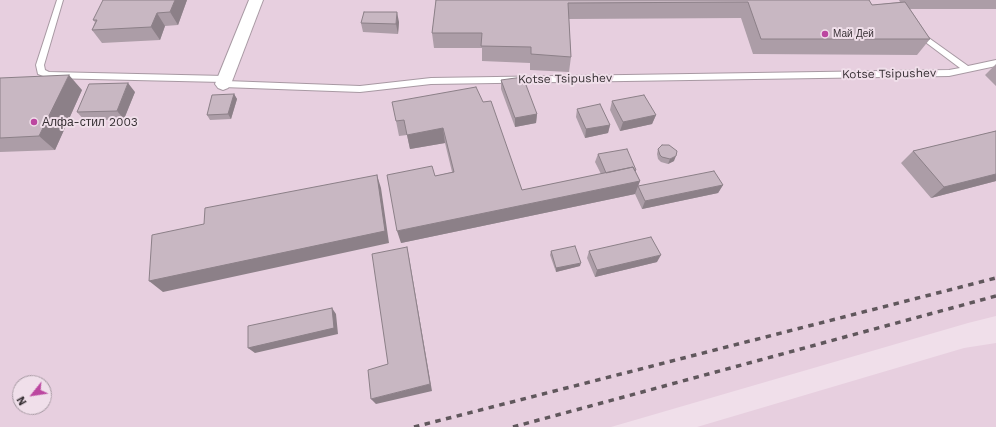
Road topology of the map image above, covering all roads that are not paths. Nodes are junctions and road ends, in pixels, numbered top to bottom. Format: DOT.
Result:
graph roads {
  1 [pos="60,0"];
  2 [pos="256,0"];
  3 [pos="912,27"];
  4 [pos="996,63"];
  5 [pos="967,69"];
  6 [pos="224,82"];
  1 -- 6 [label="lane, Kotse Tsipushev"];
  2 -- 6 [label="street"];
  3 -- 5 [label="lane"];
  4 -- 5 [label="lane, Kotse Tsipushev"];
  5 -- 6 [label="lane, Kotse Tsipushev"];
}
